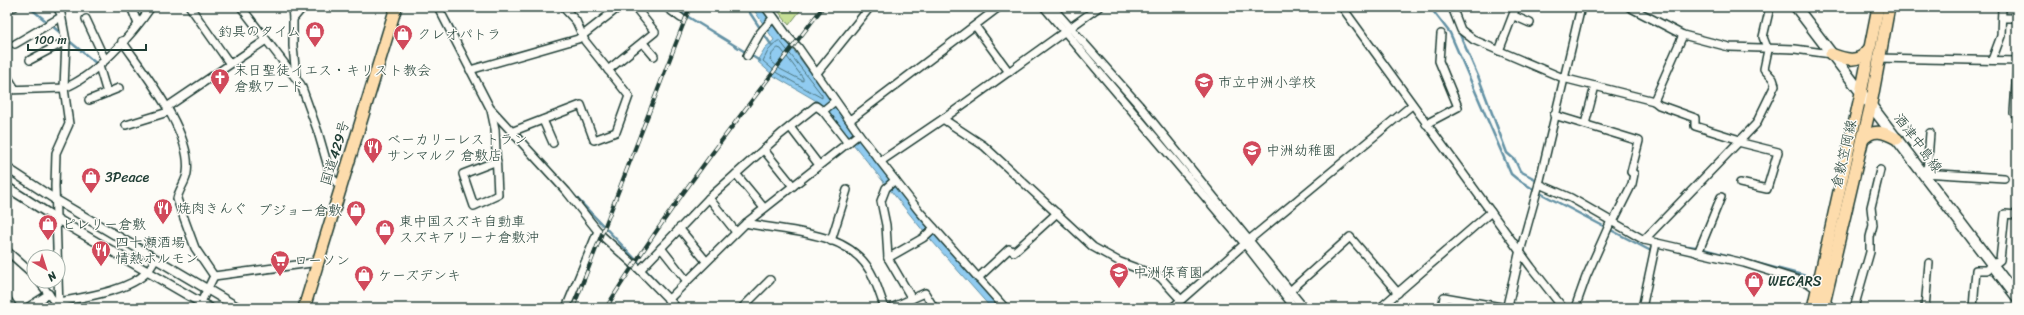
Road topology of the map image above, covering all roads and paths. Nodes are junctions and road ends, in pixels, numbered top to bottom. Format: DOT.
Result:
graph roads {
  1 [pos="57,7"];
  2 [pos="131,7"];
  3 [pos="151,7"];
  4 [pos="190,7"];
  5 [pos="241,7"];
  6 [pos="292,7"];
  7 [pos="303,7"];
  8 [pos="396,7"];
  9 [pos="438,7"];
  10 [pos="564,7"];
  11 [pos="619,7"];
  12 [pos="635,7"];
  13 [pos="666,7"];
  14 [pos="766,7"];
  15 [pos="870,7"];
  16 [pos="1000,7"];
  17 [pos="1044,7"];
  18 [pos="1099,7"];
  19 [pos="1342,7"];
  20 [pos="1349,7"];
  21 [pos="1452,7"];
  22 [pos="1516,7"];
  23 [pos="1581,7"];
  24 [pos="1629,7"];
  25 [pos="1770,7"];
  26 [pos="1796,7"];
  27 [pos="1878,7"];
  28 [pos="1889,7"];
  29 [pos="2002,7"];
  30 [pos="1053,8"];
  31 [pos="1348,15"];
  32 [pos="1514,16"];
  33 [pos="61,17"];
  34 [pos="681,18"];
  35 [pos="2002,18"];
  36 [pos="2017,18"];
  37 [pos="293,19"];
  38 [pos="772,19"];
  39 [pos="86,20"];
  40 [pos="1530,23"];
  41 [pos="138,24"];
  42 [pos="976,26"];
  43 [pos="1068,29"];
  44 [pos="1441,34"];
  45 [pos="1683,35"];
  46 [pos="787,36"];
  47 [pos="583,37"];
  48 [pos="65,38"];
  49 [pos="266,40"];
  50 [pos="643,43"];
  51 [pos="15,44"];
  52 [pos="124,44"];
  53 [pos="1768,50"];
  54 [pos="1499,51"];
  55 [pos="748,54"];
  56 [pos="1831,54"];
  57 [pos="1866,55"];
  58 [pos="654,56"];
  59 [pos="1878,58"];
  60 [pos="30,60"];
  61 [pos="105,60"];
  62 [pos="1992,60"];
  63 [pos="2017,61"];
  64 [pos="230,64"];
  65 [pos="98,66"];
  66 [pos="473,69"];
  67 [pos="2017,69"];
  68 [pos="608,70"];
  69 [pos="1009,72"];
  70 [pos="816,74"];
  71 [pos="7,76"];
  72 [pos="1563,78"];
  73 [pos="296,80"];
  74 [pos="1595,86"];
  75 [pos="64,88"];
  76 [pos="119,88"];
  77 [pos="15,89"];
  78 [pos="7,90"];
  79 [pos="1861,92"];
  80 [pos="107,93"];
  81 [pos="89,100"];
  82 [pos="1654,101"];
  83 [pos="834,102"];
  84 [pos="1871,104"];
  85 [pos="1412,105"];
  86 [pos="490,108"];
  87 [pos="168,109"];
  88 [pos="824,110"];
  89 [pos="2017,113"];
  90 [pos="1554,115"];
  91 [pos="943,119"];
  92 [pos="543,120"];
  93 [pos="850,120"];
  94 [pos="1426,124"];
  95 [pos="1585,124"];
  96 [pos="126,125"];
  97 [pos="790,127"];
  98 [pos="514,131"];
  99 [pos="1930,133"];
  100 [pos="858,135"];
  101 [pos="1863,139"];
  102 [pos="1897,139"];
  103 [pos="1739,141"];
  104 [pos="849,142"];
  105 [pos="553,143"];
  106 [pos="764,150"];
  107 [pos="497,161"];
  108 [pos="881,161"];
  109 [pos="819,166"];
  110 [pos="7,168"];
  111 [pos="1880,170"];
  112 [pos="1925,173"];
  113 [pos="736,174"];
  114 [pos="2004,178"];
  115 [pos="894,181"];
  116 [pos="1740,183"];
  117 [pos="1539,184"];
  118 [pos="7,186"];
  119 [pos="340,186"];
  120 [pos="793,186"];
  121 [pos="847,190"];
  122 [pos="1721,197"];
  123 [pos="709,198"];
  124 [pos="56,200"];
  125 [pos="764,208"];
  126 [pos="1491,212"];
  127 [pos="1057,213"];
  128 [pos="2017,215"];
  129 [pos="57,219"];
  130 [pos="746,223"];
  131 [pos="1611,224"];
  132 [pos="680,228"];
  133 [pos="933,229"];
  134 [pos="598,231"];
  135 [pos="736,232"];
  136 [pos="1644,240"];
  137 [pos="831,241"];
  138 [pos="1247,242"];
  139 [pos="1656,243"];
  140 [pos="660,248"];
  141 [pos="7,251"];
  142 [pos="1520,252"];
  143 [pos="1698,253"];
  144 [pos="13,256"];
  145 [pos="888,258"];
  146 [pos="156,259"];
  147 [pos="7,261"];
  148 [pos="706,261"];
  149 [pos="319,262"];
  150 [pos="1929,263"];
  151 [pos="1993,266"];
  152 [pos="642,267"];
  153 [pos="26,268"];
  154 [pos="148,271"];
  155 [pos="214,276"];
  156 [pos="978,278"];
  157 [pos="770,280"];
  158 [pos="687,281"];
  159 [pos="207,288"];
  160 [pos="45,289"];
  161 [pos="1818,290"];
  162 [pos="1290,291"];
  163 [pos="1398,293"];
  164 [pos="49,294"];
  165 [pos="2017,297"];
  166 [pos="670,298"];
  167 [pos="7,299"];
  168 [pos="912,299"];
  169 [pos="1181,300"];
  170 [pos="199,305"];
  171 [pos="59,306"];
  172 [pos="1826,306"];
  173 [pos="13,308"];
  174 [pos="27,308"];
  175 [pos="210,308"];
  176 [pos="239,308"];
  177 [pos="304,308"];
  178 [pos="566,308"];
  179 [pos="677,308"];
  180 [pos="742,308"];
  181 [pos="885,308"];
  182 [pos="891,308"];
  183 [pos="934,308"];
  184 [pos="1005,308"];
  185 [pos="1172,308"];
  186 [pos="1295,308"];
  187 [pos="1304,308"];
  188 [pos="1380,308"];
  189 [pos="1442,308"];
  190 [pos="1507,308"];
  191 [pos="1563,308"];
  192 [pos="1575,308"];
  193 [pos="1642,308"];
  194 [pos="1814,308"];
  195 [pos="1854,308"];
  196 [pos="1924,308"];
  197 [pos="1973,308"];
  1 -- 33 [label="street"];
  2 -- 41 [label="street"];
  3 -- 41 [label="street"];
  4 -- 64 [label="street"];
  5 -- 49 [label="street"];
  6 -- 37 [label="street"];
  7 -- 37 [label="street"];
  8 -- 119 [label="main road, 国道429号"];
  9 -- 66 [label="street"];
  10 -- 47 [label="street"];
  11 -- 47 [label="street"];
  12 -- 50 [label="street"];
  13 -- 34 [label="street"];
  14 -- 38 [label="street"];
  15 -- 70 [label="street"];
  16 -- 42 [label="street"];
  17 -- 43 [label="street"];
  18 -- 43 [label="street"];
  19 -- 31 [label="street"];
  20 -- 31 [label="street"];
  21 -- 54 [label="street"];
  22 -- 32 [label="street"];
  23 -- 72 [label="street"];
  24 -- 45 [label="street"];
  25 -- 53 [label="street"];
  26 -- 56 [label="main road, 酒津中島線"];
  27 -- 57 [label="main road, 倉敷笠岡線"];
  28 -- 59 [label="main road, 倉敷笠岡線"];
  29 -- 35 [label="street"];
  30 -- 43 [label="street"];
  31 -- 85 [label="street"];
  32 -- 40 [label="street"];
  32 -- 54 [label="street"];
  33 -- 48 [label="street"];
  33 -- 51 [label="street"];
  35 -- 36 [label="street"];
  35 -- 62 [label="street"];
  37 -- 73 [label="street"];
  38 -- 46 [label="street"];
  38 -- 55 [label="street"];
  39 -- 61 [label="street"];
  41 -- 52 [label="street"];
  42 -- 69 [label="street"];
  42 -- 93 [label="street"];
  43 -- 69 [label="street"];
  43 -- 138 [label="street"];
  44 -- 94 [label="street"];
  45 -- 53 [label="street"];
  45 -- 82 [label="street"];
  46 -- 70 [label="street"];
  47 -- 66 [label="street"];
  47 -- 68 [label="street"];
  48 -- 60 [label="street"];
  48 -- 75 [label="street"];
  49 -- 64 [label="street"];
  49 -- 73 [label="street"];
  50 -- 58 [label="street"];
  50 -- 68 [label="street"];
  52 -- 61 [label="street"];
  52 -- 87 [label="street"];
  53 -- 56 [label="street"];
  53 -- 103 [label="street"];
  54 -- 72 [label="street"];
  56 -- 57 [label="main road"];
  56 -- 79 [label="main road, 酒津中島線"];
  57 -- 59 [label="street"];
  57 -- 79 [label="main road, 倉敷笠岡線"];
  59 -- 62 [label="street"];
  59 -- 84 [label="main road, 倉敷笠岡線"];
  61 -- 65 [label="street"];
  62 -- 63 [label="street"];
  64 -- 87 [label="street"];
  65 -- 75 [label="street"];
  65 -- 80 [label="street"];
  66 -- 86 [label="street"];
  67 -- 89 [label="street"];
  68 -- 92 [label="street"];
  69 -- 91 [label="street"];
  70 -- 83 [label="street"];
  71 -- 77 [label="street"];
  72 -- 74 [label="street"];
  72 -- 90 [label="street"];
  73 -- 119 [label="street"];
  74 -- 82 [label="street"];
  74 -- 95 [label="street"];
  75 -- 77 [label="street"];
  75 -- 124 [label="street"];
  76 -- 80 [label="street"];
  77 -- 78 [label="street"];
  79 -- 84 [label="main road, 酒津中島線"];
  79 -- 161 [label="main road, 倉敷笠岡線"];
  80 -- 81 [label="street"];
  82 -- 103 [label="street"];
  83 -- 88 [label="street"];
  83 -- 93 [label="street"];
  84 -- 101 [label="main road, 倉敷笠岡線"];
  84 -- 102 [label="main road, 酒津中島線"];
  85 -- 94 [label="street"];
  85 -- 138 [label="street"];
  86 -- 98 [label="street"];
  86 -- 107 [label="street"];
  87 -- 96 [label="street"];
  87 -- 155 [label="street"];
  88 -- 97 [label="street"];
  88 -- 104 [label="street"];
  90 -- 95 [label="street"];
  90 -- 117 [label="street"];
  91 -- 108 [label="street"];
  91 -- 127 [label="street"];
  92 -- 98 [label="street"];
  92 -- 105 [label="street"];
  93 -- 100 [label="street"];
  94 -- 126 [label="street"];
  95 -- 131 [label="street"];
  97 -- 106 [label="street"];
  97 -- 109 [label="street"];
  98 -- 134 [label="street"];
  99 -- 112 [label="street"];
  100 -- 104 [label="street"];
  100 -- 108 [label="street"];
  101 -- 102 [label="main road"];
  101 -- 172 [label="main road, 倉敷笠岡線"];
  102 -- 112 [label="main road, 酒津中島線"];
  103 -- 116 [label="street"];
  103 -- 136 [label="street"];
  104 -- 109 [label="street"];
  106 -- 113 [label="street"];
  106 -- 120 [label="street"];
  107 -- 107 [label="street"];
  108 -- 115 [label="street"];
  109 -- 120 [label="street"];
  110 -- 124 [label="street"];
  111 -- 195 [label="street"];
  112 -- 114 [label="street"];
  112 -- 151 [label="main road, 酒津中島線"];
  113 -- 123 [label="street"];
  113 -- 125 [label="street"];
  115 -- 133 [label="street"];
  115 -- 145 [label="street"];
  117 -- 131 [label="street"];
  117 -- 142 [label="street"];
  118 -- 129 [label="street"];
  119 -- 149 [label="main road, 国道429号"];
  120 -- 125 [label="street"];
  121 -- 137 [label="street"];
  122 -- 143 [label="street"];
  123 -- 132 [label="street"];
  123 -- 135 [label="street"];
  124 -- 129 [label="street"];
  124 -- 146 [label="street"];
  125 -- 130 [label="street"];
  126 -- 142 [label="street"];
  126 -- 163 [label="street"];
  127 -- 156 [label="street"];
  127 -- 169 [label="street"];
  128 -- 151 [label="street"];
  129 -- 154 [label="street"];
  129 -- 171 [label="street"];
  130 -- 135 [label="street"];
  130 -- 137 [label="street"];
  131 -- 136 [label="street"];
  131 -- 192 [label="street"];
  132 -- 140 [label="street"];
  132 -- 148 [label="street"];
  133 -- 145 [label="street"];
  133 -- 156 [label="street"];
  134 -- 152 [label="street"];
  134 -- 178 [label="street"];
  135 -- 148 [label="street"];
  136 -- 139 [label="street"];
  137 -- 181 [label="street"];
  138 -- 162 [label="street"];
  138 -- 169 [label="street"];
  138 -- 186 [label="street"];
  139 -- 143 [label="street"];
  139 -- 193 [label="street"];
  140 -- 152 [label="street"];
  140 -- 158 [label="street"];
  141 -- 144 [label="street"];
  142 -- 190 [label="street"];
  142 -- 191 [label="street"];
  143 -- 161 [label="street"];
  144 -- 147 [label="street"];
  144 -- 153 [label="street"];
  145 -- 168 [label="street"];
  146 -- 154 [label="street"];
  146 -- 159 [label="street"];
  148 -- 158 [label="street"];
  149 -- 155 [label="street"];
  149 -- 177 [label="main road, 国道429号"];
  150 -- 196 [label="street"];
  151 -- 165 [label="main road, 酒津中島線"];
  151 -- 197 [label="street"];
  152 -- 166 [label="street"];
  154 -- 170 [label="street"];
  154 -- 171 [label="street"];
  155 -- 159 [label="street"];
  156 -- 184 [label="street"];
  157 -- 180 [label="street"];
  158 -- 166 [label="street"];
  159 -- 170 [label="street"];
  159 -- 176 [label="street"];
  160 -- 164 [label="street"];
  161 -- 172 [label="street"];
  161 -- 194 [label="main road, 倉敷笠岡線"];
  162 -- 163 [label="street"];
  162 -- 187 [label="street"];
  163 -- 188 [label="street"];
  164 -- 171 [label="street"];
  164 -- 174 [label="street"];
  166 -- 179 [label="street"];
  167 -- 173 [label="street"];
  168 -- 182 [label="street"];
  168 -- 183 [label="street"];
  169 -- 185 [label="street"];
  170 -- 175 [label="street"];
  189 -- 190 [label="street"];
}
